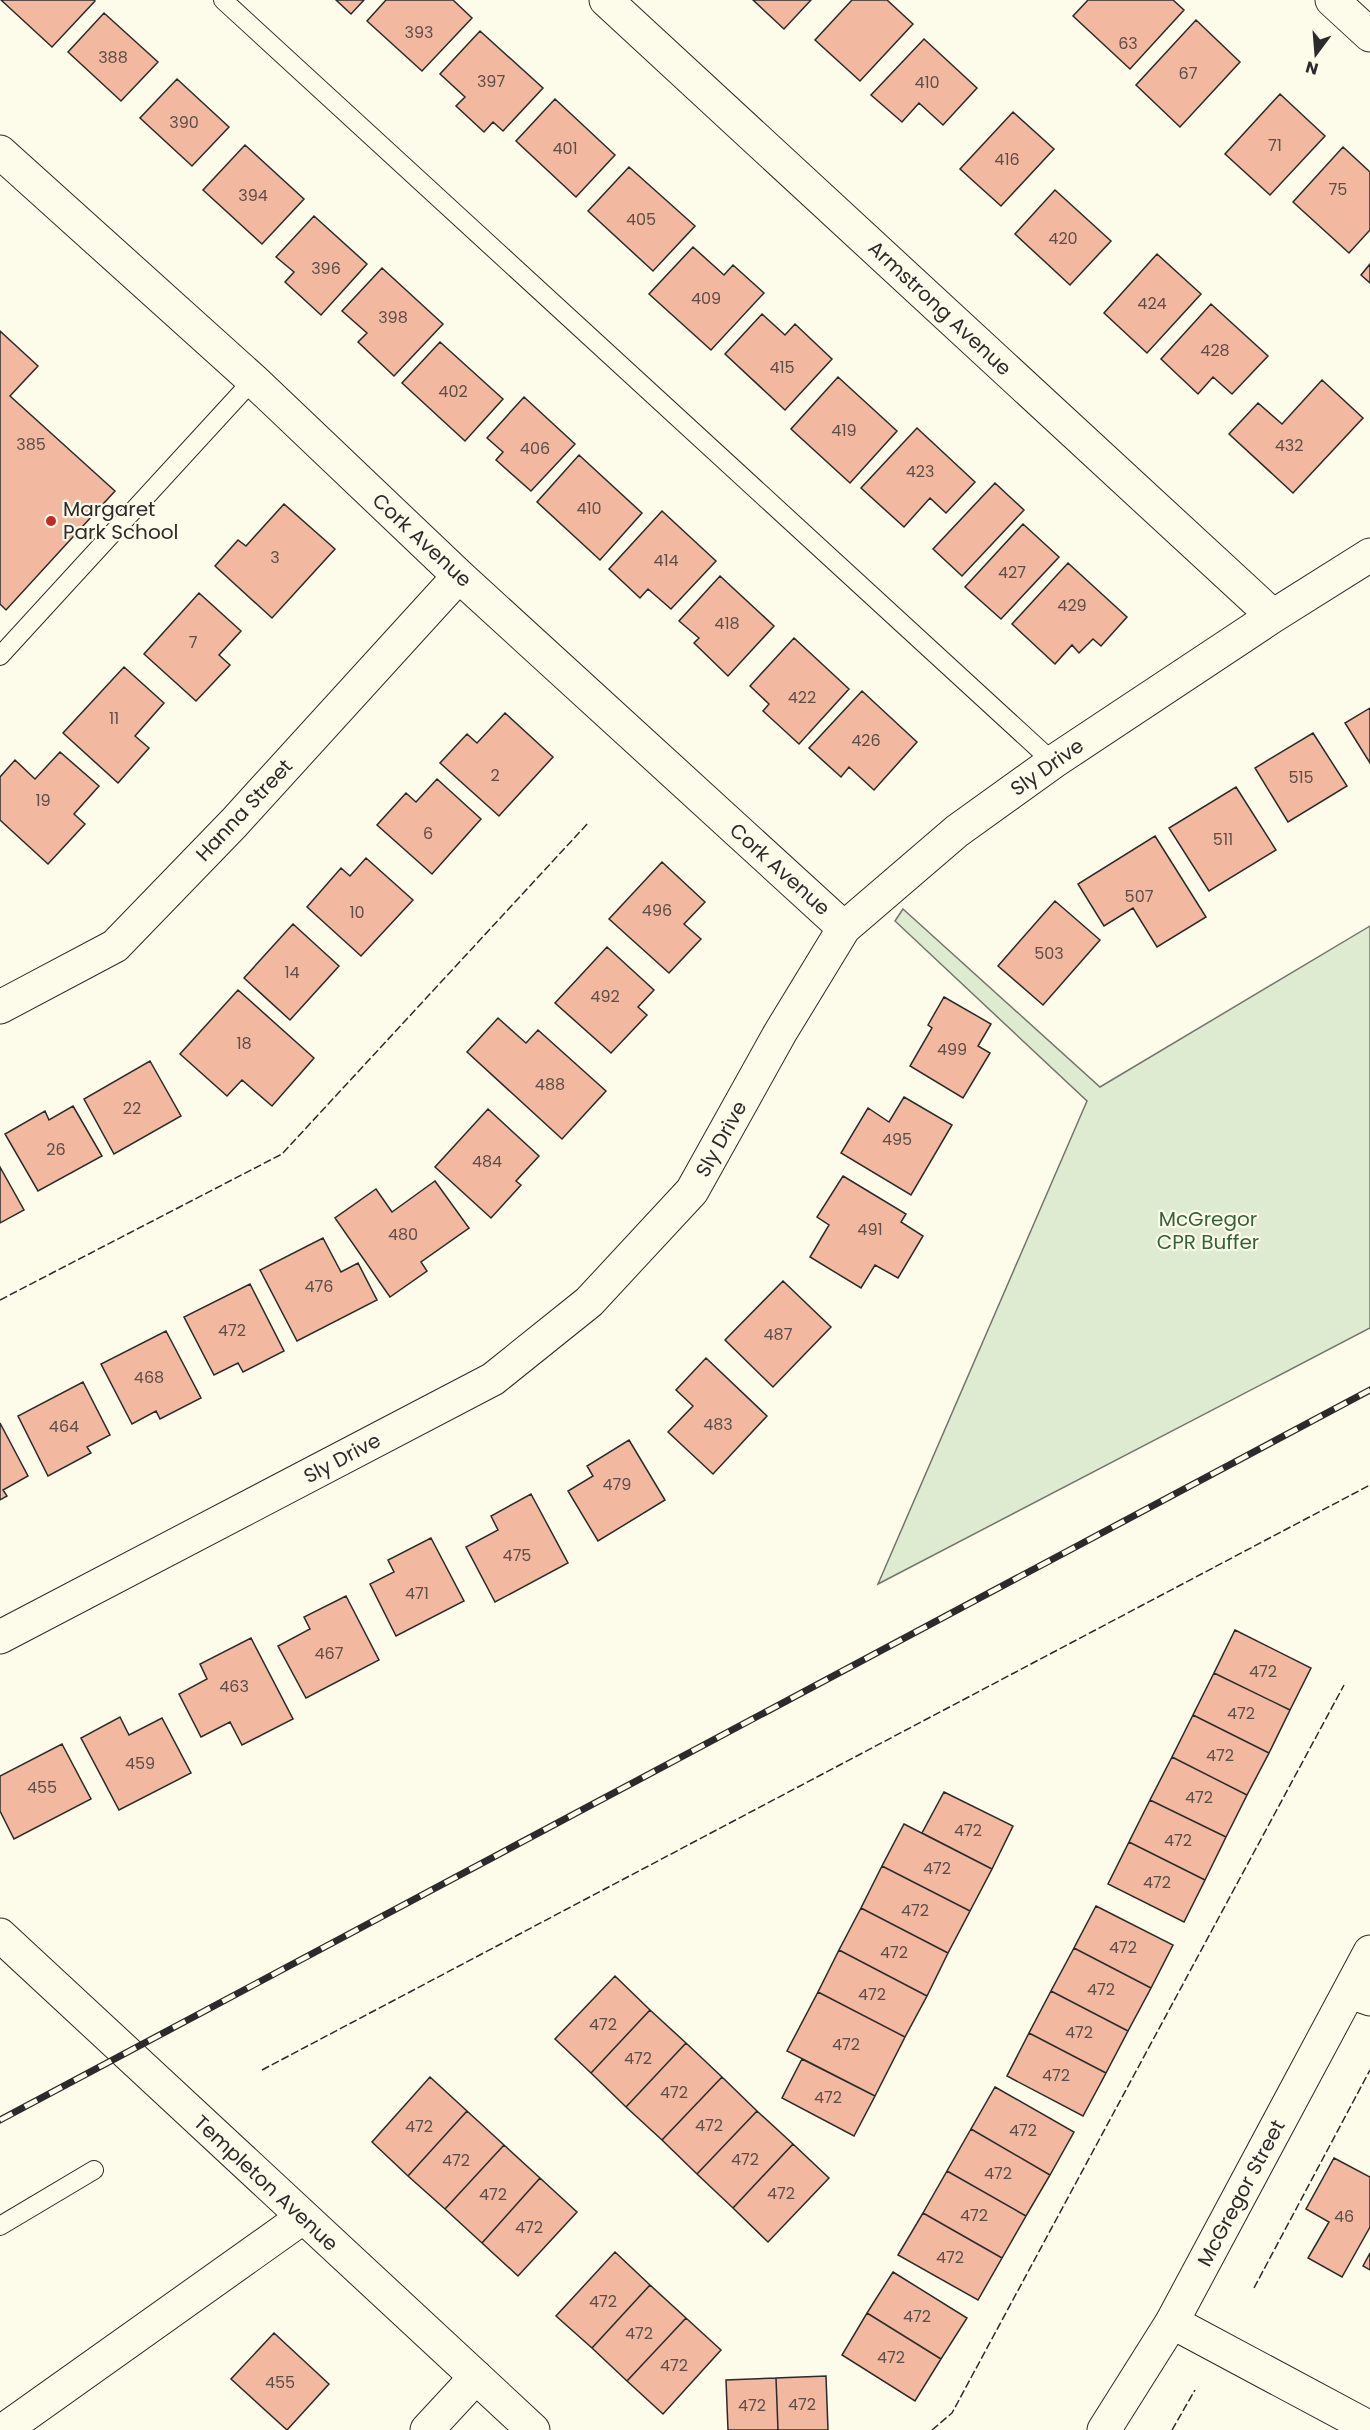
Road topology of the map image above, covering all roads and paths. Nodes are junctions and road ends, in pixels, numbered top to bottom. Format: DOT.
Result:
graph roads {
  1 [pos="223,0"];
  2 [pos="606,0"];
  3 [pos="1332,0"];
  4 [pos="1370,35"];
  5 [pos="0,152"];
  6 [pos="253,380"];
  7 [pos="1370,555"];
  8 [pos="459,576"];
  9 [pos="1273,616"];
  10 [pos="0,656"];
  11 [pos="1053,762"];
  12 [pos="844,928"];
  13 [pos="0,1007"];
  14 [pos="0,1637"];
  15 [pos="0,1935"];
  16 [pos="1370,1952"];
  17 [pos="1360,1996"];
  18 [pos="94,2170"];
  19 [pos="302,2218"];
  20 [pos="0,2226"];
  21 [pos="1172,2322"];
  22 [pos="476,2377"];
  23 [pos="1370,2428"];
  24 [pos="4,2430"];
  25 [pos="427,2430"];
  26 [pos="533,2430"];
  27 [pos="1104,2430"];
  1 -- 11 [label="lane"];
  2 -- 9 [label="street, Armstrong Avenue"];
  3 -- 4 [label="street"];
  5 -- 6 [label="street, Cork Avenue"];
  6 -- 8 [label="street, Cork Avenue"];
  6 -- 10 [label="lane"];
  7 -- 9 [label="street, Sly Drive"];
  8 -- 12 [label="street, Cork Avenue"];
  8 -- 13 [label="street, Hanna Street"];
  9 -- 11 [label="street, Sly Drive"];
  11 -- 12 [label="street, Sly Drive"];
  12 -- 14 [label="street, Sly Drive"];
  15 -- 19 [label="street, Templeton Avenue"];
  16 -- 17 [label="street, McGregor Street"];
  17 -- 21 [label="street, McGregor Street"];
  18 -- 20 [label="lane"];
  19 -- 22 [label="street, Templeton Avenue"];
  19 -- 24 [label="street"];
  21 -- 23 [label="street"];
  21 -- 27 [label="street, McGregor Street"];
  22 -- 25 [label="street"];
  22 -- 26 [label="street, Templeton Avenue"];
}
